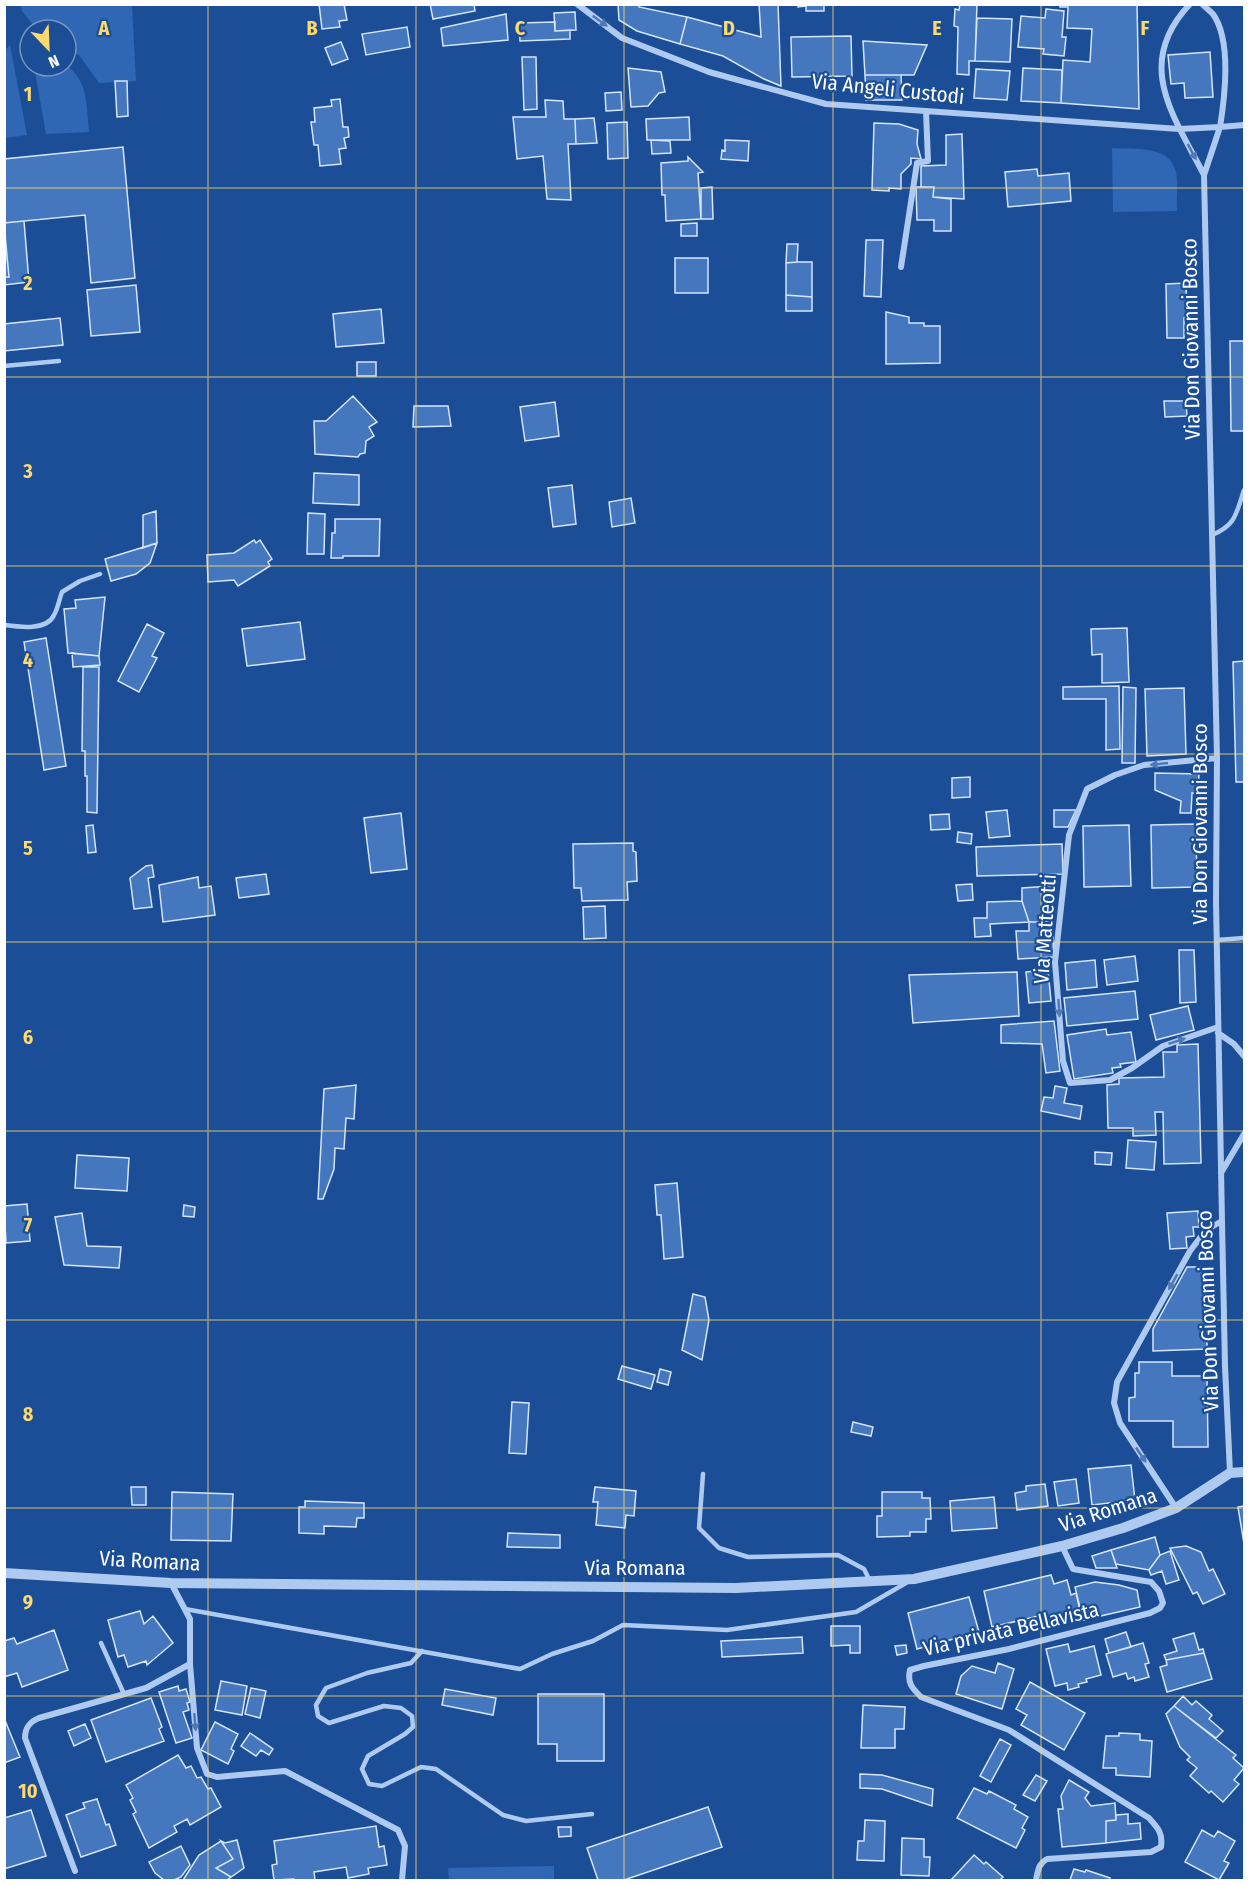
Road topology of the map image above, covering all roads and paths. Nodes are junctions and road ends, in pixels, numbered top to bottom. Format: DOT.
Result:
graph roads {
  1 [pos="577,4"];
  2 [pos="1190,4"];
  3 [pos="1202,4"];
  4 [pos="926,111"];
  5 [pos="1245,125"];
  6 [pos="1220,127"];
  7 [pos="1179,129"];
  8 [pos="1204,175"];
  9 [pos="901,267"];
  10 [pos="59,361"];
  11 [pos="4,366"];
  12 [pos="1245,490"];
  13 [pos="1212,536"];
  14 [pos="100,574"];
  15 [pos="4,625"];
  16 [pos="1217,758"];
  17 [pos="1245,938"];
  18 [pos="1217,940"];
  19 [pos="1218,1030"];
  20 [pos="1245,1056"];
  21 [pos="1245,1134"];
  22 [pos="1221,1173"];
  23 [pos="1222,1221"];
  24 [pos="1245,1472"];
  25 [pos="1230,1473"];
  26 [pos="703,1474"];
  27 [pos="1176,1508"];
  28 [pos="1062,1546"];
  29 [pos="4,1573"];
  30 [pos="914,1579"];
  31 [pos="870,1581"];
  32 [pos="171,1583"];
  33 [pos="185,1609"];
  34 [pos="101,1643"];
  35 [pos="423,1652"];
  36 [pos="190,1664"];
  37 [pos="124,1694"];
  38 [pos="592,1814"];
  39 [pos="75,1871"];
  40 [pos="402,1881"];
  41 [pos="1036,1881"];
  1 -- 4 [label="street, Via Angeli Custodi, one-way"];
  2 -- 7 [label="street, Via Don Giovanni Bosco"];
  3 -- 6 [label="street, Via Don Giovanni Bosco"];
  4 -- 7 [label="street, Via Angeli Custodi"];
  4 -- 9 [label="street"];
  5 -- 6 [label="street"];
  6 -- 7 [label="street"];
  6 -- 8 [label="street, Via Don Giovanni Bosco"];
  7 -- 8 [label="street, Via Don Giovanni Bosco, one-way"];
  8 -- 13 [label="street, Via Don Giovanni Bosco"];
  10 -- 11 [label="lane"];
  12 -- 13 [label="lane"];
  13 -- 16 [label="street, Via Don Giovanni Bosco"];
  14 -- 15 [label="lane"];
  16 -- 18 [label="street, Via Don Giovanni Bosco"];
  16 -- 19 [label="street, Via Matteotti, one-way"];
  17 -- 18 [label="lane"];
  18 -- 19 [label="street, Via Don Giovanni Bosco"];
  19 -- 20 [label="street"];
  19 -- 22 [label="street, Via Don Giovanni Bosco"];
  21 -- 22 [label="street"];
  22 -- 23 [label="street, Via Don Giovanni Bosco"];
  23 -- 25 [label="street, Via Don Giovanni Bosco"];
  23 -- 27 [label="street, one-way"];
  24 -- 25 [label="street, Via Romana"];
  25 -- 27 [label="street, Via Romana"];
  26 -- 31 [label="lane"];
  27 -- 28 [label="street, Via Romana"];
  28 -- 30 [label="street, Via Romana"];
  28 -- 41 [label="street, Via privata Bellavista"];
  29 -- 32 [label="street, Via Romana"];
  30 -- 31 [label="street, Via Romana"];
  30 -- 35 [label="lane"];
  31 -- 32 [label="street, Via Romana"];
  32 -- 33 [label="street"];
  33 -- 35 [label="lane"];
  33 -- 36 [label="street"];
  34 -- 37 [label="lane"];
  35 -- 38 [label="lane"];
  36 -- 37 [label="street"];
  36 -- 40 [label="street, one-way"];
  37 -- 39 [label="street"];
}
